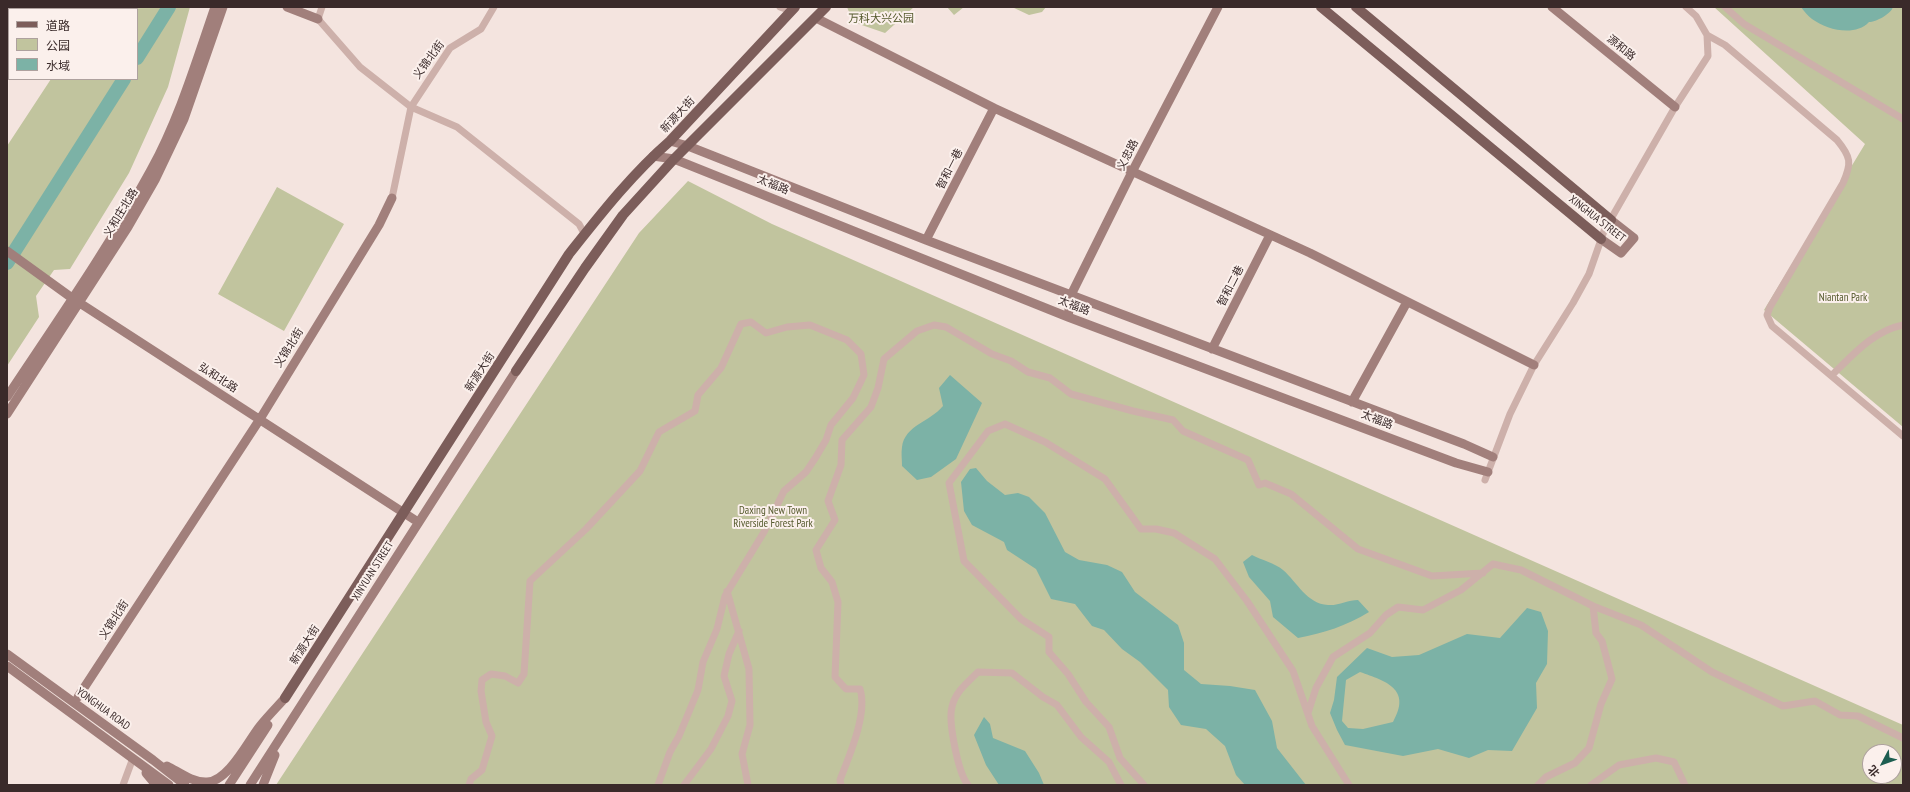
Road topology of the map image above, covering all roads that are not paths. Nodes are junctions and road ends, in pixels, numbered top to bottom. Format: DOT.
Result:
graph roads {
  1 [pos="215,7"];
  2 [pos="223,7"];
  3 [pos="287,7"];
  4 [pos="322,7"];
  5 [pos="494,7"];
  6 [pos="780,7"];
  7 [pos="826,7"];
  8 [pos="1218,7"];
  9 [pos="1321,7"];
  10 [pos="1356,7"];
  11 [pos="1552,7"];
  12 [pos="1686,7"];
  13 [pos="1725,7"];
  14 [pos="793,9"];
  15 [pos="816,18"];
  16 [pos="318,19"];
  17 [pos="1707,35"];
  18 [pos="411,107"];
  19 [pos="1675,107"];
  20 [pos="994,108"];
  21 [pos="1903,119"];
  22 [pos="670,141"];
  23 [pos="688,146"];
  24 [pos="653,156"];
  25 [pos="674,159"];
  26 [pos="1132,172"];
  27 [pos="392,198"];
  28 [pos="1611,220"];
  29 [pos="584,235"];
  30 [pos="1270,235"];
  31 [pos="1601,239"];
  32 [pos="926,240"];
  33 [pos="7,251"];
  34 [pos="1071,295"];
  35 [pos="76,300"];
  36 [pos="1407,302"];
  37 [pos="1068,316"];
  38 [pos="1903,325"];
  39 [pos="1212,349"];
  40 [pos="1534,365"];
  41 [pos="516,371"];
  42 [pos="1832,375"];
  43 [pos="7,398"];
  44 [pos="1352,402"];
  45 [pos="7,414"];
  46 [pos="260,419"];
  47 [pos="1903,436"];
  48 [pos="1493,457"];
  49 [pos="1487,476"];
  50 [pos="404,513"];
  51 [pos="418,522"];
  52 [pos="1483,573"];
  53 [pos="728,592"];
  54 [pos="1593,606"];
  55 [pos="739,631"];
  56 [pos="7,654"];
  57 [pos="7,666"];
  58 [pos="78,697"];
  59 [pos="285,698"];
  60 [pos="1308,713"];
  61 [pos="282,737"];
  62 [pos="1903,738"];
  63 [pos="133,758"];
  64 [pos="153,760"];
  65 [pos="123,785"];
  66 [pos="156,785"];
  67 [pos="169,785"];
  68 [pos="185,785"];
  69 [pos="229,785"];
  70 [pos="250,785"];
  71 [pos="262,785"];
  72 [pos="469,785"];
  73 [pos="658,785"];
  74 [pos="684,785"];
  75 [pos="748,785"];
  76 [pos="841,785"];
  77 [pos="968,785"];
  78 [pos="1121,785"];
  79 [pos="1144,785"];
  80 [pos="1349,785"];
  81 [pos="1538,785"];
  82 [pos="1591,785"];
  83 [pos="1685,785"];
  1 -- 35 [label="main road, 义和庄北路"];
  2 -- 35 [label="main road, 义和庄北路"];
  3 -- 16 [label="main road"];
  4 -- 16 [label="street"];
  5 -- 18 [label="street, 义锦北街"];
  6 -- 14 [label="street"];
  7 -- 15 [label="main road"];
  8 -- 26 [label="main road, 义忠路"];
  9 -- 31 [label="main road, XINGHUA STREET"];
  10 -- 28 [label="main road, XINGHUA STREET"];
  11 -- 19 [label="main road, 源和路"];
  12 -- 17 [label="street"];
  13 -- 21 [label="street"];
  14 -- 22 [label="main road, 新源大街"];
  15 -- 20 [label="main road"];
  15 -- 23 [label="main road"];
  16 -- 18 [label="street"];
  17 -- 19 [label="street"];
  17 -- 42 [label="street"];
  18 -- 27 [label="street, 义锦北街"];
  18 -- 29 [label="street"];
  19 -- 28 [label="street"];
  20 -- 26 [label="main road"];
  20 -- 32 [label="main road, 智和一巷"];
  22 -- 23 [label="main road, 太福路"];
  22 -- 24 [label="main road, 新源大街"];
  23 -- 25 [label="main road"];
  23 -- 32 [label="main road, 太福路"];
  24 -- 25 [label="main road, 太福路"];
  24 -- 29 [label="main road, 新源大街"];
  25 -- 37 [label="main road, 太福路"];
  25 -- 41 [label="main road"];
  26 -- 30 [label="main road"];
  26 -- 34 [label="main road, 义忠路"];
  27 -- 46 [label="main road, 义锦北街"];
  28 -- 31 [label="street"];
  28 -- 31 [label="main road, XINGHUA STREET"];
  29 -- 50 [label="main road, 新源大街"];
  30 -- 36 [label="main road"];
  30 -- 39 [label="main road, 智和二巷"];
  31 -- 40 [label="street"];
  32 -- 34 [label="main road, 太福路"];
  33 -- 35 [label="main road, 弘和北路"];
  34 -- 37 [label="main road, 义忠路"];
  34 -- 39 [label="main road, 太福路"];
  35 -- 43 [label="main road, 义和庄北路"];
  35 -- 45 [label="main road, 义和庄北路"];
  35 -- 46 [label="main road, 弘和北路"];
  36 -- 40 [label="main road"];
  36 -- 44 [label="main road"];
  37 -- 49 [label="main road, 太福路"];
  38 -- 42 [label="street"];
  39 -- 44 [label="main road, 太福路"];
  40 -- 48 [label="street"];
  41 -- 51 [label="main road, XINYUAN STREET"];
  42 -- 47 [label="street"];
  44 -- 48 [label="main road, 太福路"];
  46 -- 50 [label="main road, 弘和北路"];
  46 -- 58 [label="main road, 义锦北街"];
  48 -- 49 [label="street"];
  50 -- 51 [label="main road, 弘和北路"];
  50 -- 59 [label="main road, 新源大街"];
  51 -- 61 [label="main road, XINYUAN STREET"];
  52 -- 54 [label="street"];
  52 -- 60 [label="street"];
  52 -- 76 [label="street"];
  53 -- 55 [label="street"];
  53 -- 72 [label="street"];
  53 -- 73 [label="street"];
  54 -- 62 [label="street"];
  54 -- 81 [label="street"];
  55 -- 74 [label="street"];
  55 -- 75 [label="street"];
  56 -- 64 [label="main road, YONGHUA ROAD"];
  57 -- 63 [label="main road, YONGHUA ROAD"];
  59 -- 64 [label="main road"];
  59 -- 69 [label="main road, 新源大街"];
  60 -- 79 [label="street"];
  60 -- 80 [label="street"];
  61 -- 70 [label="main road, XINYUAN STREET"];
  61 -- 71 [label="main road"];
  63 -- 65 [label="street"];
  63 -- 66 [label="main road"];
  63 -- 67 [label="main road, YONGHUA ROAD"];
  64 -- 68 [label="main road, YONGHUA ROAD"];
  77 -- 78 [label="street"];
  82 -- 83 [label="street"];
}
